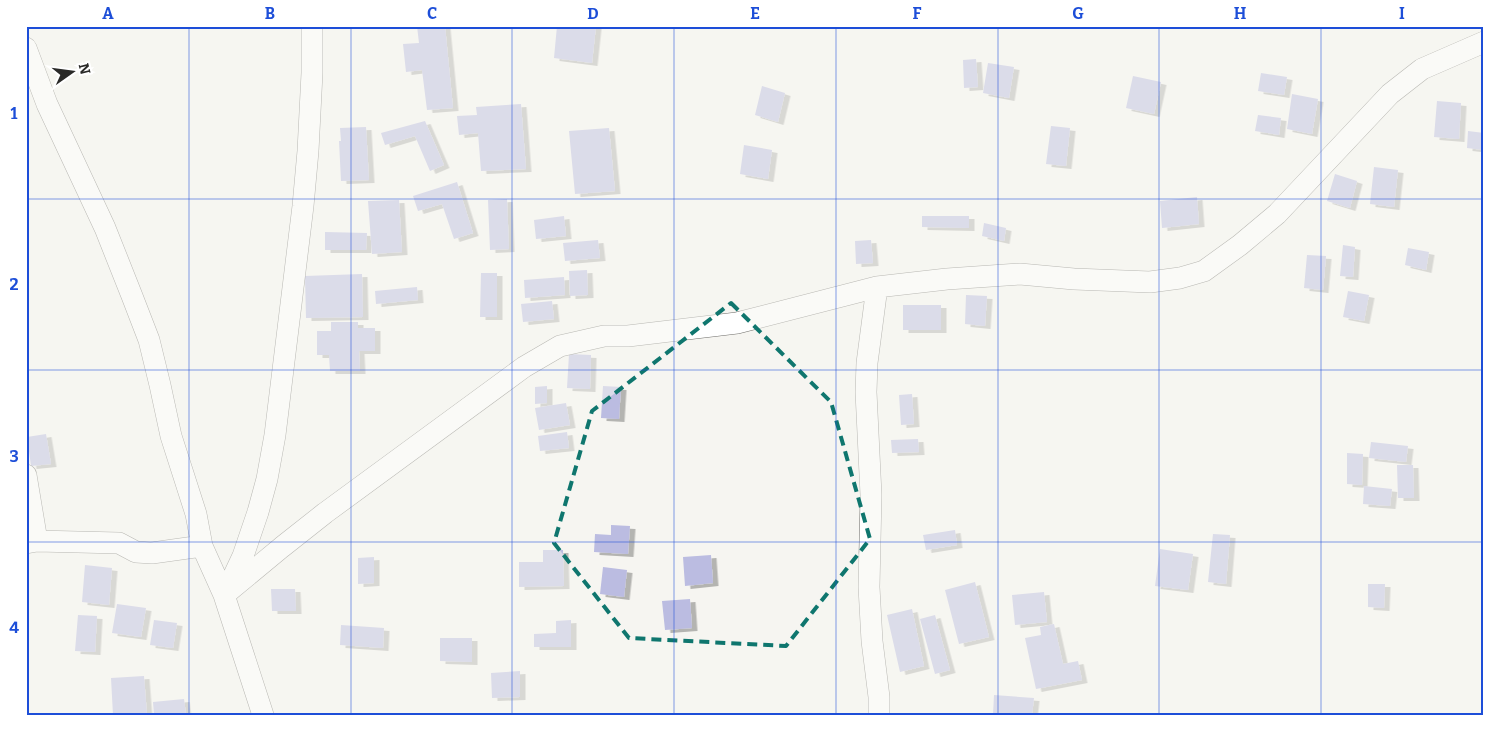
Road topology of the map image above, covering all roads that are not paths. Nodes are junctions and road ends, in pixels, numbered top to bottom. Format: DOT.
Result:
graph roads {
  1 [pos="312,26"];
  2 [pos="1484,42"];
  3 [pos="26,48"];
  4 [pos="877,287"];
  5 [pos="26,475"];
  6 [pos="32,542"];
  7 [pos="202,546"];
  8 [pos="224,595"];
  9 [pos="263,715"];
  10 [pos="879,715"];
  1 -- 8 [label="street"];
  2 -- 4 [label="street"];
  3 -- 7 [label="street"];
  4 -- 8 [label="street"];
  4 -- 10 [label="street"];
  5 -- 6 [label="street"];
  6 -- 7 [label="street"];
  7 -- 8 [label="street"];
  8 -- 9 [label="street"];
}
